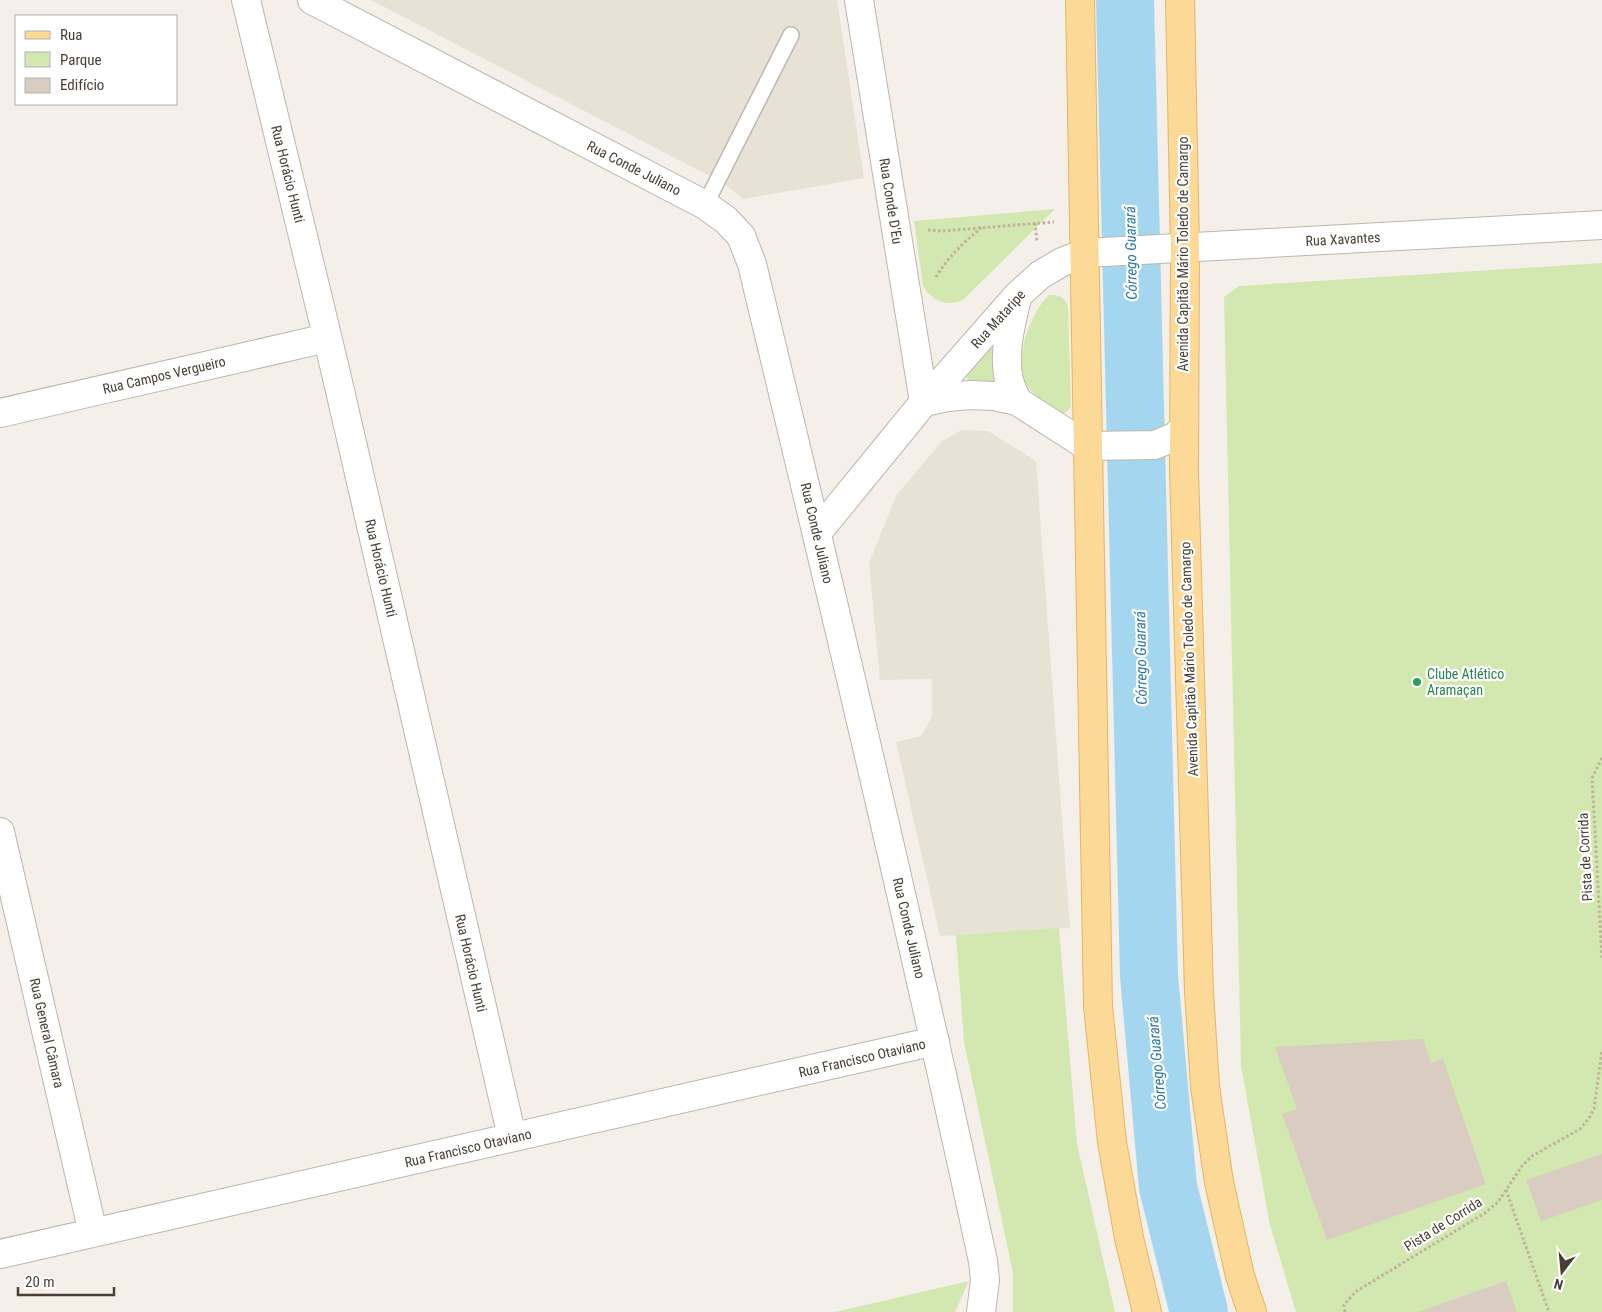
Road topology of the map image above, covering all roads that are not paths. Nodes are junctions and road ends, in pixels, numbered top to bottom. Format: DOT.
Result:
graph roads {
  1 [pos="246,0"];
  2 [pos="312,0"];
  3 [pos="859,0"];
  4 [pos="1080,0"];
  5 [pos="1180,0"];
  6 [pos="791,36"];
  7 [pos="705,205"];
  8 [pos="1602,225"];
  9 [pos="1185,247"];
  10 [pos="1085,253"];
  11 [pos="1018,294"];
  12 [pos="327,338"];
  13 [pos="1017,401"];
  14 [pos="924,402"];
  15 [pos="0,413"];
  16 [pos="1184,427"];
  17 [pos="1097,446"];
  18 [pos="817,533"];
  19 [pos="0,832"];
  20 [pos="935,1041"];
  21 [pos="512,1138"];
  22 [pos="93,1233"];
  23 [pos="0,1254"];
  24 [pos="981,1312"];
  25 [pos="1147,1312"];
  26 [pos="1252,1312"];
  1 -- 12 [label="street, Rua Horácio Hunti"];
  2 -- 7 [label="street, Rua Conde Juliano"];
  3 -- 14 [label="street, Rua Conde D'Eu"];
  4 -- 10 [label="main road"];
  5 -- 9 [label="main road, Avenida Capitão Mário Toledo de Camargo"];
  6 -- 7 [label="lane"];
  7 -- 18 [label="street, Rua Conde Juliano"];
  8 -- 9 [label="street, Rua Xavantes"];
  9 -- 10 [label="street, Rua Xavantes"];
  9 -- 16 [label="main road, Avenida Capitão Mário Toledo de Camargo"];
  10 -- 11 [label="street, Rua Mataripe"];
  10 -- 17 [label="main road"];
  11 -- 13 [label="street"];
  11 -- 14 [label="street, Rua Mataripe"];
  12 -- 15 [label="street, Rua Campos Vergueiro"];
  12 -- 21 [label="street, Rua Horácio Hunti"];
  13 -- 14 [label="street"];
  13 -- 17 [label="street"];
  14 -- 18 [label="street, Rua Mataripe"];
  16 -- 17 [label="street"];
  16 -- 26 [label="main road, Avenida Capitão Mário Toledo de Camargo"];
  17 -- 25 [label="main road"];
  18 -- 20 [label="street, Rua Conde Juliano"];
  19 -- 22 [label="street, Rua General Câmara"];
  20 -- 21 [label="street, Rua Francisco Otaviano"];
  20 -- 24 [label="street, Rua Conde Juliano"];
  21 -- 22 [label="street, Rua Francisco Otaviano"];
  22 -- 23 [label="street, Rua Francisco Otaviano"];
}
